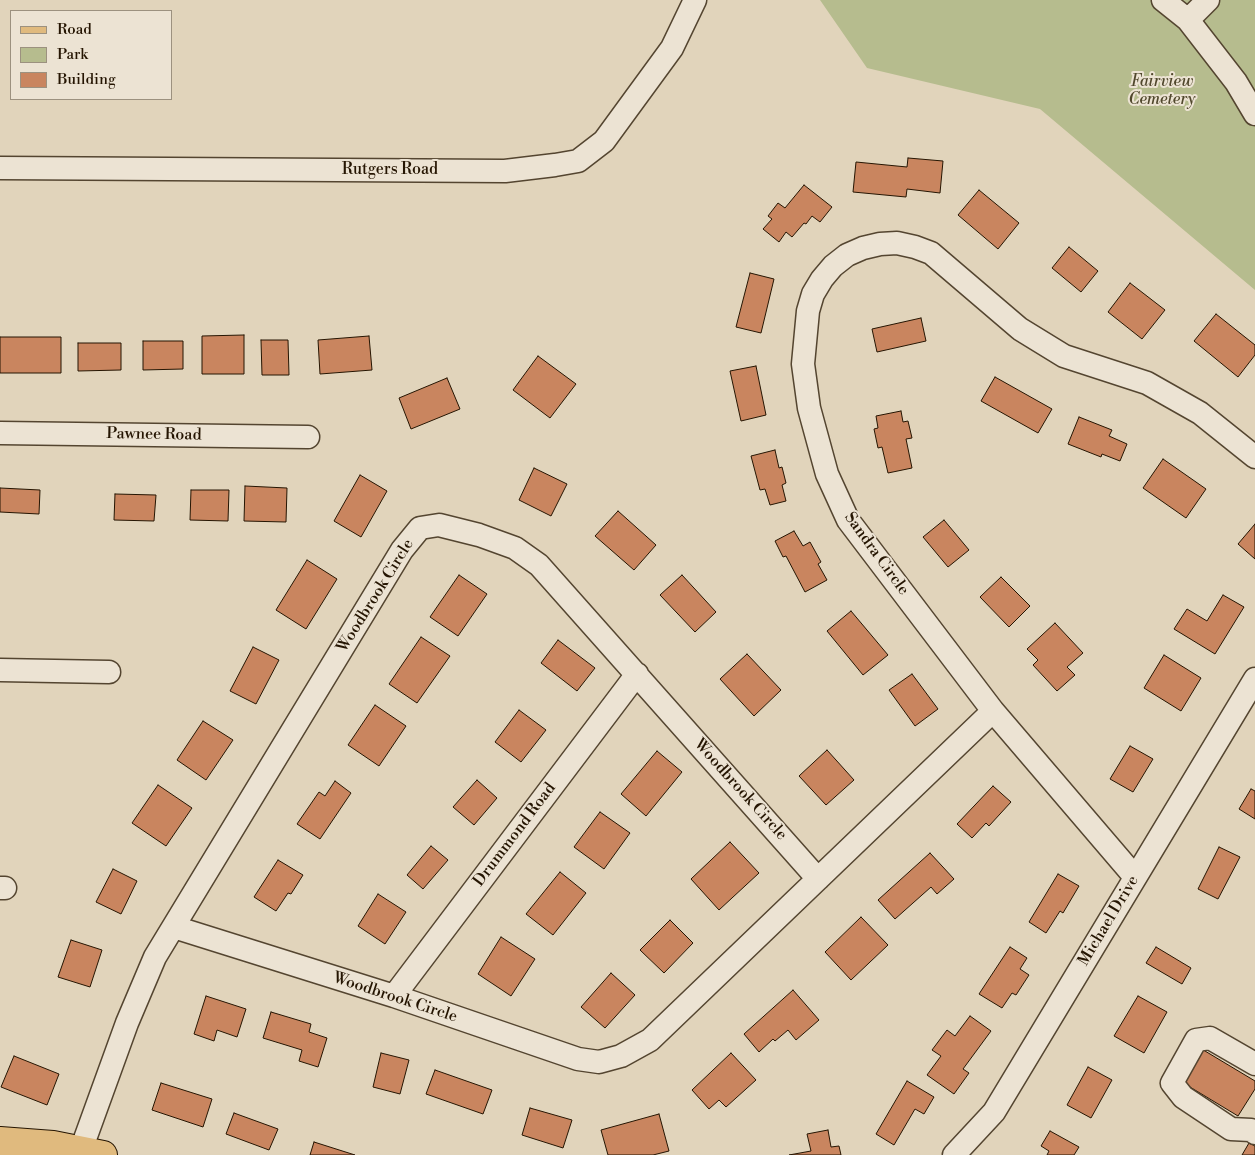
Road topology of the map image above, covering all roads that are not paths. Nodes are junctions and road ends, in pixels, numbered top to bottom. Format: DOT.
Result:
graph roads {
  1 [pos="696,0"];
  2 [pos="1163,0"];
  3 [pos="1208,0"];
  4 [pos="1188,20"];
  5 [pos="1255,114"];
  6 [pos="0,168"];
  7 [pos="0,433"];
  8 [pos="308,437"];
  9 [pos="1255,457"];
  10 [pos="0,670"];
  11 [pos="109,672"];
  12 [pos="637,674"];
  13 [pos="1255,679"];
  14 [pos="993,711"];
  15 [pos="1136,877"];
  16 [pos="818,879"];
  17 [pos="174,927"];
  18 [pos="394,996"];
  19 [pos="1255,1064"];
  20 [pos="1254,1129"];
  21 [pos="0,1141"];
  22 [pos="92,1152"];
  23 [pos="954,1155"];
  1 -- 6 [label="street, Rutgers Road"];
  2 -- 4 [label="street"];
  3 -- 4 [label="street"];
  4 -- 5 [label="street"];
  7 -- 8 [label="street, Pawnee Road"];
  9 -- 14 [label="street, Sandra Circle"];
  10 -- 11 [label="street"];
  12 -- 16 [label="street, Woodbrook Circle"];
  12 -- 17 [label="street, Woodbrook Circle"];
  12 -- 18 [label="street, Drummond Road"];
  13 -- 15 [label="street, Michael Drive"];
  14 -- 15 [label="street, Sandra Circle"];
  14 -- 16 [label="street, Woodbrook Circle"];
  15 -- 23 [label="street, Michael Drive"];
  16 -- 18 [label="street, Woodbrook Circle"];
  17 -- 18 [label="street, Woodbrook Circle"];
  17 -- 22 [label="street, Woodbrook Circle"];
  19 -- 20 [label="street"];
  21 -- 22 [label="main road"];
}
